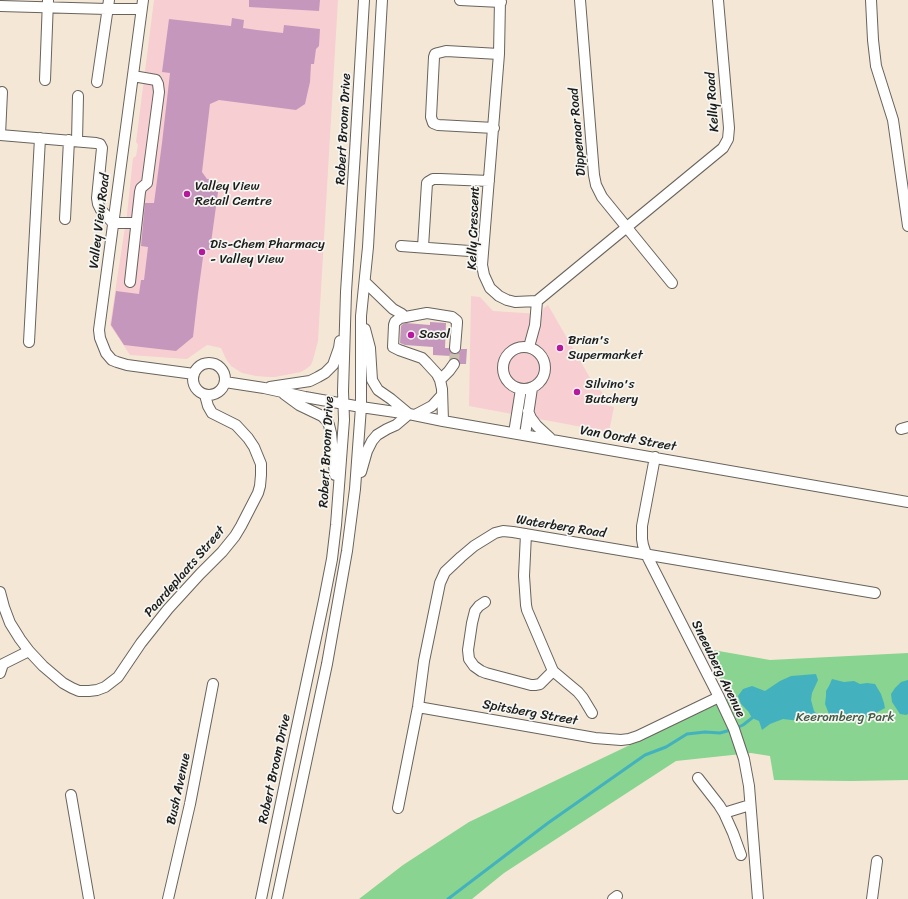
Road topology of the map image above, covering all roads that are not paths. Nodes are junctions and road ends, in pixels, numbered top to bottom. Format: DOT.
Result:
graph roads {
  1 [pos="364,0"];
  2 [pos="382,0"];
  3 [pos="460,0"];
  4 [pos="580,0"];
  5 [pos="718,0"];
  6 [pos="871,0"];
  7 [pos="501,1"];
  8 [pos="48,4"];
  9 [pos="142,4"];
  10 [pos="108,5"];
  11 [pos="0,6"];
  12 [pos="499,54"];
  13 [pos="133,76"];
  14 [pos="45,80"];
  15 [pos="97,82"];
  16 [pos="2,92"];
  17 [pos="78,96"];
  18 [pos="494,128"];
  19 [pos="0,135"];
  20 [pos="40,138"];
  21 [pos="73,141"];
  22 [pos="488,181"];
  23 [pos="65,219"];
  24 [pos="113,223"];
  25 [pos="136,223"];
  26 [pos="908,226"];
  27 [pos="627,228"];
  28 [pos="401,246"];
  29 [pos="423,247"];
  30 [pos="483,252"];
  31 [pos="130,282"];
  32 [pos="365,282"];
  33 [pos="672,283"];
  34 [pos="346,292"];
  35 [pos="537,301"];
  36 [pos="362,316"];
  37 [pos="400,318"];
  38 [pos="29,342"];
  39 [pos="529,347"];
  40 [pos="455,348"];
  41 [pos="454,364"];
  42 [pos="194,374"];
  43 [pos="440,380"];
  44 [pos="225,382"];
  45 [pos="264,388"];
  46 [pos="532,388"];
  47 [pos="521,389"];
  48 [pos="281,392"];
  49 [pos="205,395"];
  50 [pos="442,395"];
  51 [pos="344,404"];
  52 [pos="361,407"];
  53 [pos="528,411"];
  54 [pos="412,414"];
  55 [pos="443,421"];
  56 [pos="514,433"];
  57 [pos="525,434"];
  58 [pos="552,439"];
  59 [pos="655,457"];
  60 [pos="355,489"];
  61 [pos="908,502"];
  62 [pos="338,503"];
  63 [pos="526,534"];
  64 [pos="646,554"];
  65 [pos="0,592"];
  66 [pos="875,593"];
  67 [pos="485,602"];
  68 [pos="29,651"];
  69 [pos="553,671"];
  70 [pos="0,673"];
  71 [pos="213,684"];
  72 [pos="719,698"];
  73 [pos="418,707"];
  74 [pos="592,712"];
  75 [pos="698,778"];
  76 [pos="72,795"];
  77 [pos="750,805"];
  78 [pos="398,808"];
  79 [pos="724,813"];
  80 [pos="741,855"];
  81 [pos="877,861"];
  82 [pos="89,899"];
  83 [pos="168,899"];
  84 [pos="261,899"];
  85 [pos="277,899"];
  86 [pos="758,899"];
  87 [pos="872,899"];
  1 -- 34 [label="street, Robert Broom Drive"];
  2 -- 32 [label="street"];
  3 -- 7 [label="street"];
  4 -- 27 [label="street, Dippenaar Road"];
  5 -- 27 [label="street, Kelly Road"];
  6 -- 26 [label="street"];
  7 -- 12 [label="street, Kelly Crescent"];
  8 -- 10 [label="street"];
  8 -- 11 [label="street"];
  8 -- 14 [label="street"];
  9 -- 10 [label="street"];
  9 -- 13 [label="street, Valley View Road"];
  10 -- 15 [label="street"];
  12 -- 18 [label="street, Kelly Crescent"];
  12 -- 18 [label="street"];
  13 -- 24 [label="street, Valley View Road"];
  13 -- 25 [label="street"];
  16 -- 19 [label="street"];
  17 -- 21 [label="street"];
  18 -- 22 [label="street, Kelly Crescent"];
  19 -- 20 [label="street"];
  20 -- 21 [label="street"];
  20 -- 38 [label="street"];
  21 -- 23 [label="street"];
  21 -- 24 [label="street"];
  22 -- 29 [label="street"];
  22 -- 30 [label="street, Kelly Crescent"];
  24 -- 25 [label="street"];
  24 -- 42 [label="street, Valley View Road"];
  25 -- 31 [label="street"];
  27 -- 33 [label="street, Dippenaar Road"];
  27 -- 35 [label="street"];
  28 -- 29 [label="street"];
  29 -- 30 [label="street"];
  30 -- 35 [label="street, Kelly Crescent"];
  32 -- 36 [label="street"];
  32 -- 37 [label="street"];
  34 -- 45 [label="street"];
  34 -- 51 [label="street, Robert Broom Drive"];
  35 -- 39 [label="street"];
  36 -- 52 [label="street"];
  36 -- 54 [label="street"];
  37 -- 40 [label="street"];
  37 -- 43 [label="street"];
  39 -- 46 [label="street"];
  39 -- 47 [label="street"];
  41 -- 43 [label="street"];
  42 -- 44 [label="street"];
  42 -- 49 [label="street"];
  43 -- 50 [label="street"];
  44 -- 45 [label="street"];
  44 -- 49 [label="street"];
  45 -- 48 [label="street"];
  46 -- 47 [label="street"];
  46 -- 53 [label="street"];
  47 -- 56 [label="street"];
  48 -- 51 [label="street"];
  48 -- 62 [label="street"];
  49 -- 68 [label="street, Paardeplaats Street"];
  50 -- 54 [label="street"];
  50 -- 55 [label="street"];
  51 -- 52 [label="street, Van Oordt Street"];
  51 -- 62 [label="street, Robert Broom Drive"];
  52 -- 54 [label="street, Van Oordt Street"];
  52 -- 60 [label="street"];
  53 -- 57 [label="street"];
  53 -- 58 [label="street"];
  54 -- 55 [label="street, Van Oordt Street"];
  54 -- 60 [label="street"];
  55 -- 56 [label="street, Van Oordt Street"];
  56 -- 57 [label="street, Van Oordt Street"];
  57 -- 58 [label="street, Van Oordt Street"];
  58 -- 59 [label="street, Van Oordt Street"];
  59 -- 61 [label="street, Van Oordt Street"];
  59 -- 64 [label="street, Sneeuberg Avenue"];
  60 -- 85 [label="street"];
  62 -- 84 [label="street, Robert Broom Drive"];
  63 -- 64 [label="street, Waterberg Road"];
  63 -- 69 [label="street"];
  63 -- 73 [label="street, Waterberg Road"];
  64 -- 66 [label="street, Waterberg Road"];
  64 -- 72 [label="street, Sneeuberg Avenue"];
  65 -- 68 [label="street, Paardeplaats Street"];
  67 -- 69 [label="street"];
  68 -- 70 [label="street"];
  69 -- 74 [label="street"];
  71 -- 83 [label="street, Bush Avenue"];
  72 -- 73 [label="street, Spitsberg Street"];
  72 -- 77 [label="street, Sneeuberg Avenue"];
  73 -- 78 [label="street, Waterberg Road"];
  75 -- 79 [label="street"];
  76 -- 82 [label="street"];
  77 -- 79 [label="street"];
  77 -- 86 [label="street, Sneeuberg Avenue"];
  79 -- 80 [label="street"];
  81 -- 87 [label="street"];
}
